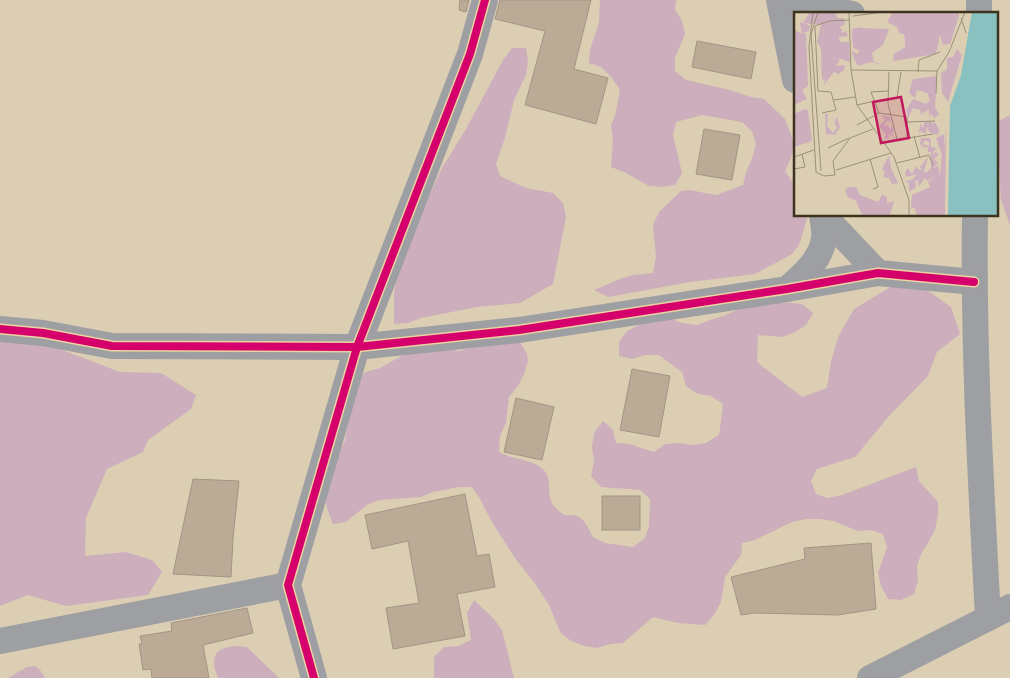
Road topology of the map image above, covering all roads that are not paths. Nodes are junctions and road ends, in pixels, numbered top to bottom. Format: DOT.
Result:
graph roads {
  1 [pos="485,0"];
  2 [pos="779,0"];
  3 [pos="788,0"];
  4 [pos="843,12"];
  5 [pos="794,75"];
  6 [pos="822,216"];
  7 [pos="823,216"];
  8 [pos="976,216"];
  9 [pos="878,273"];
  10 [pos="974,282"];
  11 [pos="787,289"];
  12 [pos="0,329"];
  13 [pos="358,347"];
  14 [pos="288,585"];
  15 [pos="999,613"];
  16 [pos="0,641"];
  17 [pos="314,678"];
  18 [pos="870,678"];
  1 -- 13 [label="street"];
  2 -- 5 [label="street"];
  3 -- 4 [label="street"];
  6 -- 11 [label="street"];
  7 -- 9 [label="street"];
  8 -- 10 [label="street"];
  9 -- 10 [label="street"];
  9 -- 11 [label="street"];
  10 -- 15 [label="street"];
  11 -- 13 [label="street"];
  12 -- 13 [label="street"];
  13 -- 14 [label="street"];
  14 -- 16 [label="street"];
  14 -- 17 [label="street"];
  15 -- 18 [label="street"];
}
